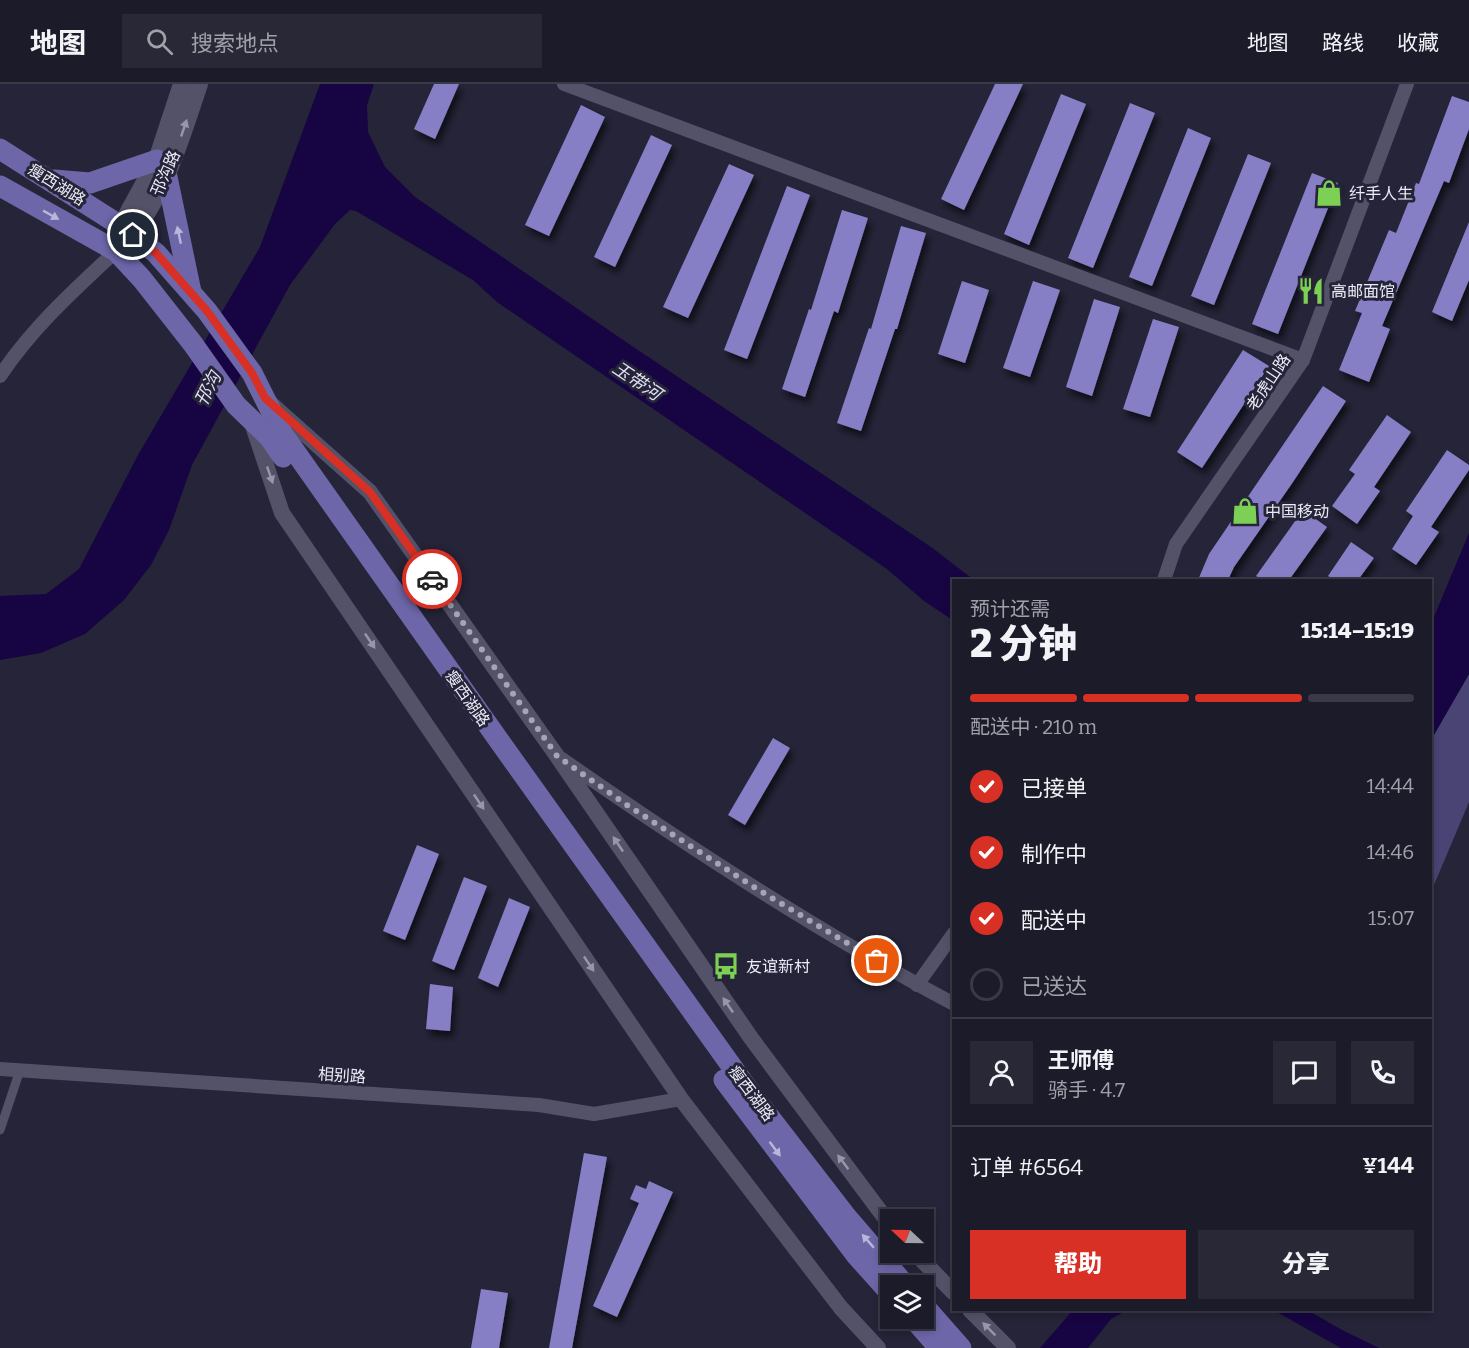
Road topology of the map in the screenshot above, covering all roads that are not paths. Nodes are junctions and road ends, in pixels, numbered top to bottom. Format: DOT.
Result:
graph roads {
  1 [pos="182,84"];
  2 [pos="199,84"];
  3 [pos="564,84"];
  4 [pos="1407,84"];
  5 [pos="0,148"];
  6 [pos="162,168"];
  7 [pos="50,180"];
  8 [pos="0,186"];
  9 [pos="127,230"];
  10 [pos="116,251"];
  11 [pos="191,292"];
  12 [pos="1303,360"];
  13 [pos="0,376"];
  14 [pos="265,398"];
  15 [pos="243,412"];
  16 [pos="1164,579"];
  17 [pos="557,756"];
  18 [pos="952,936"];
  19 [pos="917,985"];
  20 [pos="952,1003"];
  21 [pos="0,1069"];
  22 [pos="20,1070"];
  23 [pos="681,1099"];
  24 [pos="0,1130"];
  25 [pos="880,1211"];
  26 [pos="925,1263"];
  27 [pos="897,1275"];
  28 [pos="880,1282"];
  29 [pos="952,1291"];
  30 [pos="971,1311"];
  31 [pos="934,1317"];
  32 [pos="923,1329"];
  33 [pos="878,1348"];
  34 [pos="939,1348"];
  35 [pos="961,1348"];
  36 [pos="1008,1348"];
  1 -- 6 [label="main road, 邗沟路"];
  6 -- 2 [label="main road, 邗沟路, one-way"];
  3 -- 12 [label="street"];
  4 -- 12 [label="street, 老虎山路"];
  5 -- 7 [label="main road, 瘦西湖路"];
  6 -- 7 [label="main road"];
  6 -- 9 [label="main road, 邗沟路"];
  11 -- 6 [label="main road, one-way"];
  7 -- 9 [label="main road, 瘦西湖路"];
  8 -- 10 [label="main road, 瘦西湖路, one-way"];
  9 -- 10 [label="main road, 邗沟路"];
  9 -- 11 [label="main road, 瘦西湖路"];
  10 -- 13 [label="street"];
  10 -- 15 [label="main road, 瘦西湖路"];
  11 -- 14 [label="main road, 瘦西湖路"];
  12 -- 16 [label="street, 老虎山路"];
  14 -- 17 [label="street"];
  27 -- 14 [label="main road, 瘦西湖路, one-way"];
  15 -- 23 [label="street, one-way"];
  15 -- 28 [label="main road, 瘦西湖路, one-way"];
  17 -- 19 [label="street"];
  25 -- 17 [label="street, one-way"];
  18 -- 19 [label="street"];
  19 -- 20 [label="street"];
  21 -- 22 [label="street, 相别路"];
  22 -- 23 [label="street, 相别路"];
  22 -- 24 [label="street"];
  23 -- 33 [label="street"];
  26 -- 29 [label="street"];
  36 -- 30 [label="street, one-way"];
  31 -- 35 [label="main road"];
  32 -- 34 [label="main road"];
}
